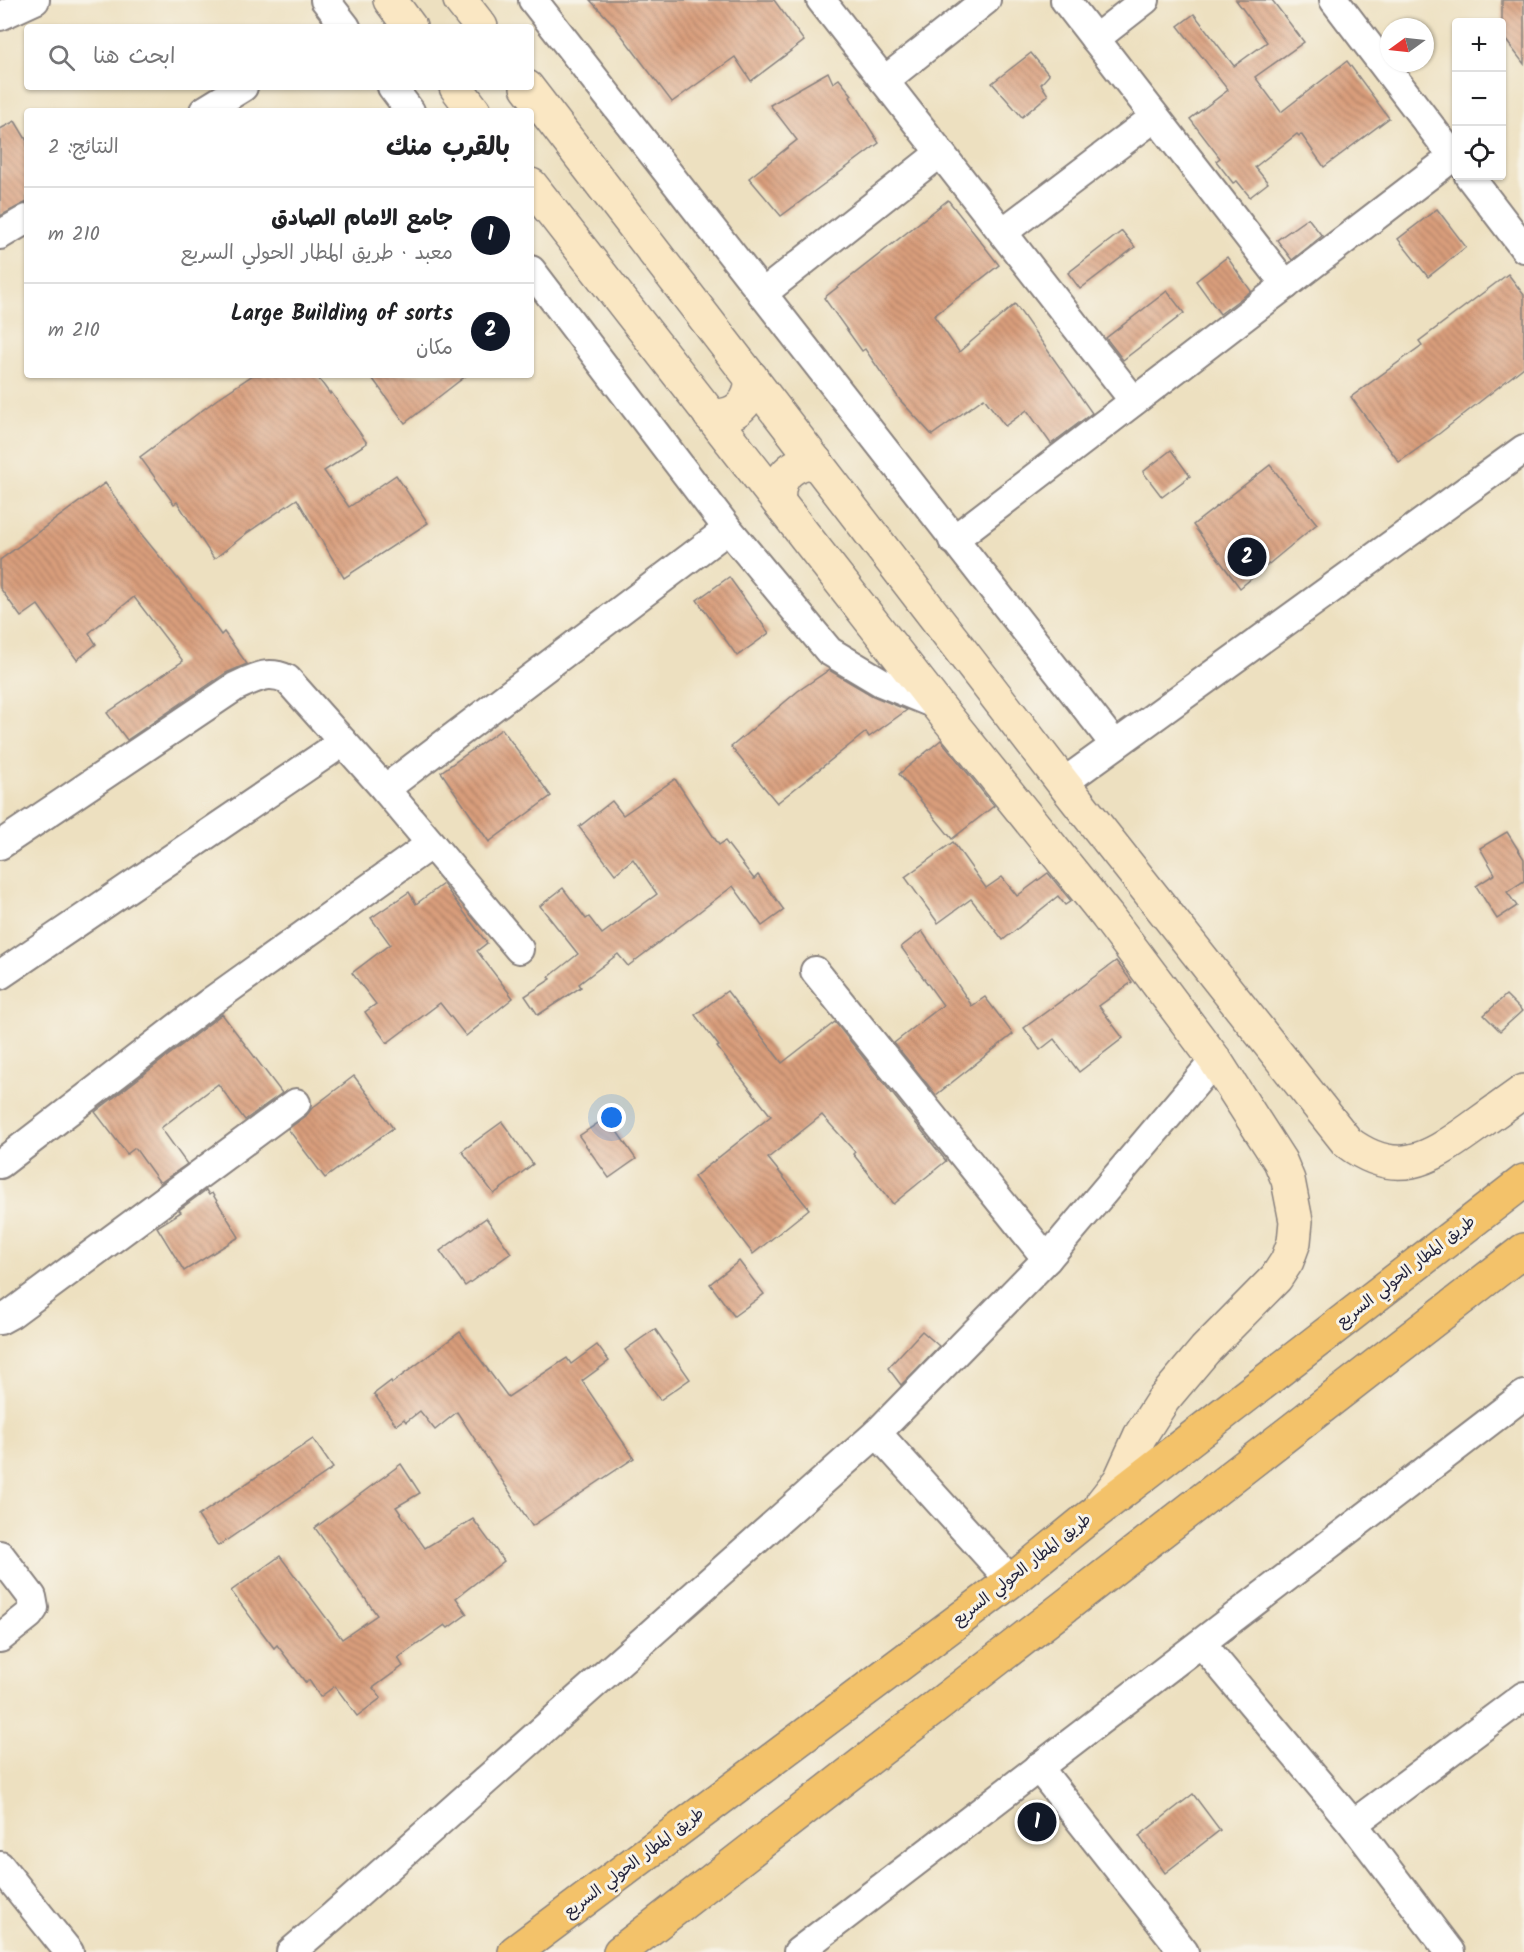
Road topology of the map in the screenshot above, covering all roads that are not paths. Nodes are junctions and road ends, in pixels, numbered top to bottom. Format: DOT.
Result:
graph roads {
  1 [pos="35,0"];
  2 [pos="325,0"];
  3 [pos="390,0"];
  4 [pos="460,0"];
  5 [pos="533,0"];
  6 [pos="821,0"];
  7 [pos="986,0"];
  8 [pos="1065,0"];
  9 [pos="1145,0"];
  10 [pos="1334,0"];
  11 [pos="0,16"];
  12 [pos="343,24"];
  13 [pos="408,24"];
  14 [pos="479,24"];
  15 [pos="1095,39"];
  16 [pos="884,81"];
  17 [pos="238,90"];
  18 [pos="394,90"];
  19 [pos="458,90"];
  20 [pos="529,90"];
  21 [pos="209,108"];
  22 [pos="408,108"];
  23 [pos="472,108"];
  24 [pos="1155,117"];
  25 [pos="940,153"];
  26 [pos="1452,154"];
  27 [pos="1452,170"];
  28 [pos="1472,180"];
  29 [pos="534,189"];
  30 [pos="24,221"];
  31 [pos="1003,232"];
  32 [pos="0,235"];
  33 [pos="1524,248"];
  34 [pos="534,274"];
  35 [pos="1286,285"];
  36 [pos="762,294"];
  37 [pos="751,377"];
  38 [pos="1134,401"];
  39 [pos="710,415"];
  40 [pos="1524,449"];
  41 [pos="816,462"];
  42 [pos="779,502"];
  43 [pos="728,529"];
  44 [pos="953,540"];
  45 [pos="937,705"];
  46 [pos="343,742"];
  47 [pos="1115,745"];
  48 [pos="1063,783"];
  49 [pos="385,789"];
  50 [pos="431,844"];
  51 [pos="0,845"];
  52 [pos="519,949"];
  53 [pos="815,971"];
  54 [pos="0,975"];
  55 [pos="1215,1060"];
  56 [pos="1524,1091"];
  57 [pos="296,1103"];
  58 [pos="0,1164"];
  59 [pos="1524,1181"];
  60 [pos="1524,1250"];
  61 [pos="1047,1259"];
  62 [pos="0,1320"];
  63 [pos="1524,1395"];
  64 [pos="877,1433"];
  65 [pos="1082,1523"];
  66 [pos="0,1555"];
  67 [pos="1011,1581"];
  68 [pos="0,1638"];
  69 [pos="1202,1644"];
  70 [pos="1524,1696"];
  71 [pos="1038,1767"];
  72 [pos="1353,1824"];
  73 [pos="0,1866"];
  74 [pos="69,1952"];
  75 [pos="291,1952"];
  76 [pos="514,1952"];
  77 [pos="620,1952"];
  78 [pos="798,1952"];
  79 [pos="1184,1952"];
  80 [pos="1450,1952"];
  1 -- 11 [label="street"];
  2 -- 12 [label="street"];
  3 -- 13 [label="street"];
  4 -- 14 [label="street"];
  5 -- 36 [label="street"];
  6 -- 16 [label="street"];
  7 -- 16 [label="street"];
  8 -- 15 [label="street"];
  9 -- 15 [label="street"];
  10 -- 26 [label="street"];
  15 -- 24 [label="street"];
  16 -- 25 [label="street"];
  17 -- 21 [label="street"];
  18 -- 22 [label="street"];
  19 -- 23 [label="street"];
  20 -- 37 [label="street"];
  24 -- 31 [label="street"];
  24 -- 35 [label="street"];
  25 -- 31 [label="street"];
  25 -- 36 [label="street"];
  27 -- 35 [label="street"];
  28 -- 33 [label="street"];
  29 -- 39 [label="street"];
  30 -- 32 [label="street"];
  31 -- 38 [label="street"];
  34 -- 43 [label="street"];
  35 -- 38 [label="street"];
  36 -- 44 [label="street"];
  37 -- 39 [label="street"];
  37 -- 41 [label="street"];
  38 -- 44 [label="street"];
  39 -- 42 [label="street"];
  40 -- 47 [label="street"];
  41 -- 42 [label="street"];
  41 -- 48 [label="street"];
  42 -- 45 [label="street"];
  43 -- 45 [label="street"];
  43 -- 49 [label="street"];
  44 -- 47 [label="street"];
  45 -- 55 [label="street"];
  46 -- 49 [label="street"];
  46 -- 51 [label="street"];
  46 -- 54 [label="street"];
  47 -- 48 [label="street"];
  48 -- 56 [label="street"];
  49 -- 50 [label="street"];
  50 -- 52 [label="street"];
  50 -- 58 [label="street"];
  53 -- 61 [label="street"];
  55 -- 61 [label="street"];
  55 -- 65 [label="street"];
  57 -- 62 [label="street"];
  59 -- 65 [label="highway, طريق المطار الحولي السريع"];
  60 -- 77 [label="highway"];
  61 -- 64 [label="street"];
  63 -- 69 [label="street"];
  64 -- 67 [label="street"];
  64 -- 75 [label="street"];
  65 -- 67 [label="highway, طريق المطار الحولي السريع"];
  66 -- 68 [label="street"];
  67 -- 76 [label="highway, طريق المطار الحولي السريع"];
  69 -- 71 [label="street"];
  69 -- 72 [label="street"];
  70 -- 72 [label="street"];
  71 -- 78 [label="street"];
  71 -- 79 [label="street"];
  72 -- 80 [label="street"];
  73 -- 74 [label="street"];
}
